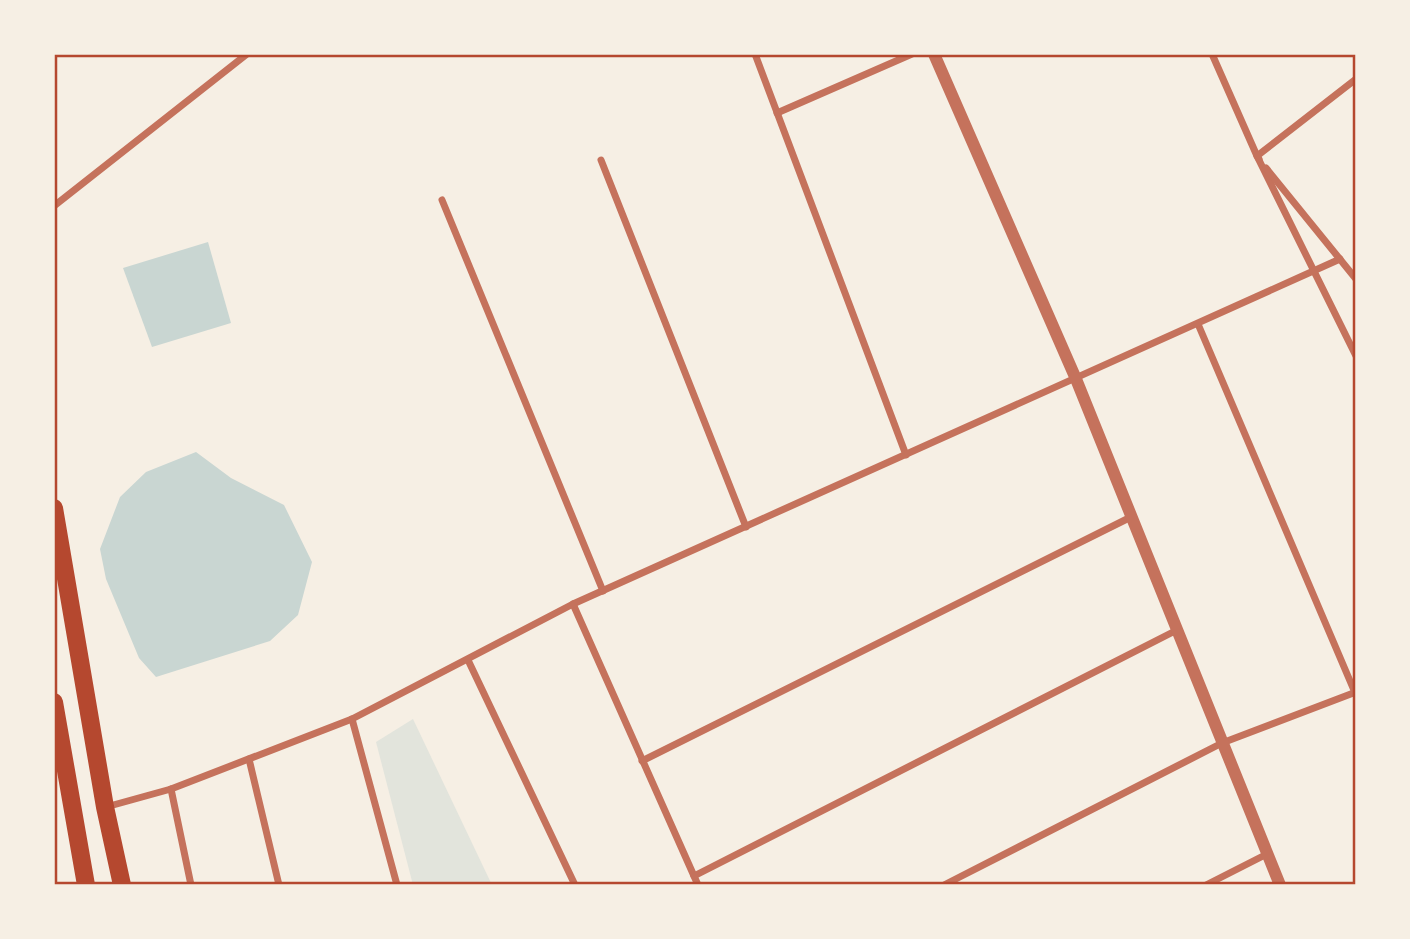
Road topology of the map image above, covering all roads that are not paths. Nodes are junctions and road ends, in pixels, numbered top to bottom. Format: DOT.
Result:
graph roads {
  1 [pos="247,54"];
  2 [pos="755,54"];
  3 [pos="912,54"];
  4 [pos="934,54"];
  5 [pos="1212,54"];
  6 [pos="1356,79"];
  7 [pos="777,113"];
  8 [pos="1256,156"];
  9 [pos="601,160"];
  10 [pos="442,200"];
  11 [pos="54,206"];
  12 [pos="1340,258"];
  13 [pos="1315,271"];
  14 [pos="1356,279"];
  15 [pos="1198,324"];
  16 [pos="1356,356"];
  17 [pos="1076,379"];
  18 [pos="906,455"];
  19 [pos="54,508"];
  20 [pos="1131,517"];
  21 [pos="746,527"];
  22 [pos="56,534"];
  23 [pos="603,592"];
  24 [pos="573,604"];
  25 [pos="1177,630"];
  26 [pos="468,660"];
  27 [pos="1355,693"];
  28 [pos="54,702"];
  29 [pos="352,719"];
  30 [pos="1222,743"];
  31 [pos="249,758"];
  32 [pos="642,761"];
  33 [pos="171,789"];
  34 [pos="105,807"];
  35 [pos="1267,854"];
  36 [pos="694,876"];
  37 [pos="86,885"];
  38 [pos="122,885"];
  39 [pos="191,885"];
  40 [pos="279,885"];
  41 [pos="397,885"];
  42 [pos="575,885"];
  43 [pos="698,885"];
  44 [pos="944,885"];
  45 [pos="1206,885"];
  46 [pos="1280,885"];
  1 -- 11 [label="street"];
  2 -- 7 [label="street"];
  3 -- 7 [label="street"];
  4 -- 17 [label="street"];
  5 -- 8 [label="street"];
  6 -- 8 [label="street"];
  7 -- 18 [label="street"];
  8 -- 12 [label="street"];
  8 -- 13 [label="street"];
  9 -- 21 [label="street"];
  10 -- 23 [label="street"];
  12 -- 13 [label="street"];
  12 -- 14 [label="street"];
  13 -- 15 [label="street"];
  13 -- 16 [label="street"];
  15 -- 17 [label="street"];
  15 -- 27 [label="street"];
  17 -- 18 [label="street"];
  17 -- 20 [label="street"];
  18 -- 21 [label="street"];
  19 -- 22 [label="main road"];
  20 -- 25 [label="street"];
  20 -- 32 [label="street"];
  21 -- 23 [label="street"];
  22 -- 34 [label="main road"];
  23 -- 24 [label="street"];
  24 -- 26 [label="street"];
  24 -- 32 [label="street"];
  25 -- 30 [label="street"];
  25 -- 36 [label="street"];
  26 -- 29 [label="street"];
  26 -- 42 [label="street"];
  27 -- 30 [label="street"];
  28 -- 37 [label="main road"];
  29 -- 31 [label="street"];
  29 -- 41 [label="street"];
  30 -- 35 [label="street"];
  30 -- 44 [label="street"];
  31 -- 33 [label="street"];
  31 -- 40 [label="street"];
  32 -- 36 [label="street"];
  33 -- 34 [label="street"];
  33 -- 39 [label="street"];
  34 -- 38 [label="main road"];
  35 -- 45 [label="street"];
  35 -- 46 [label="street"];
  36 -- 43 [label="street"];
}
